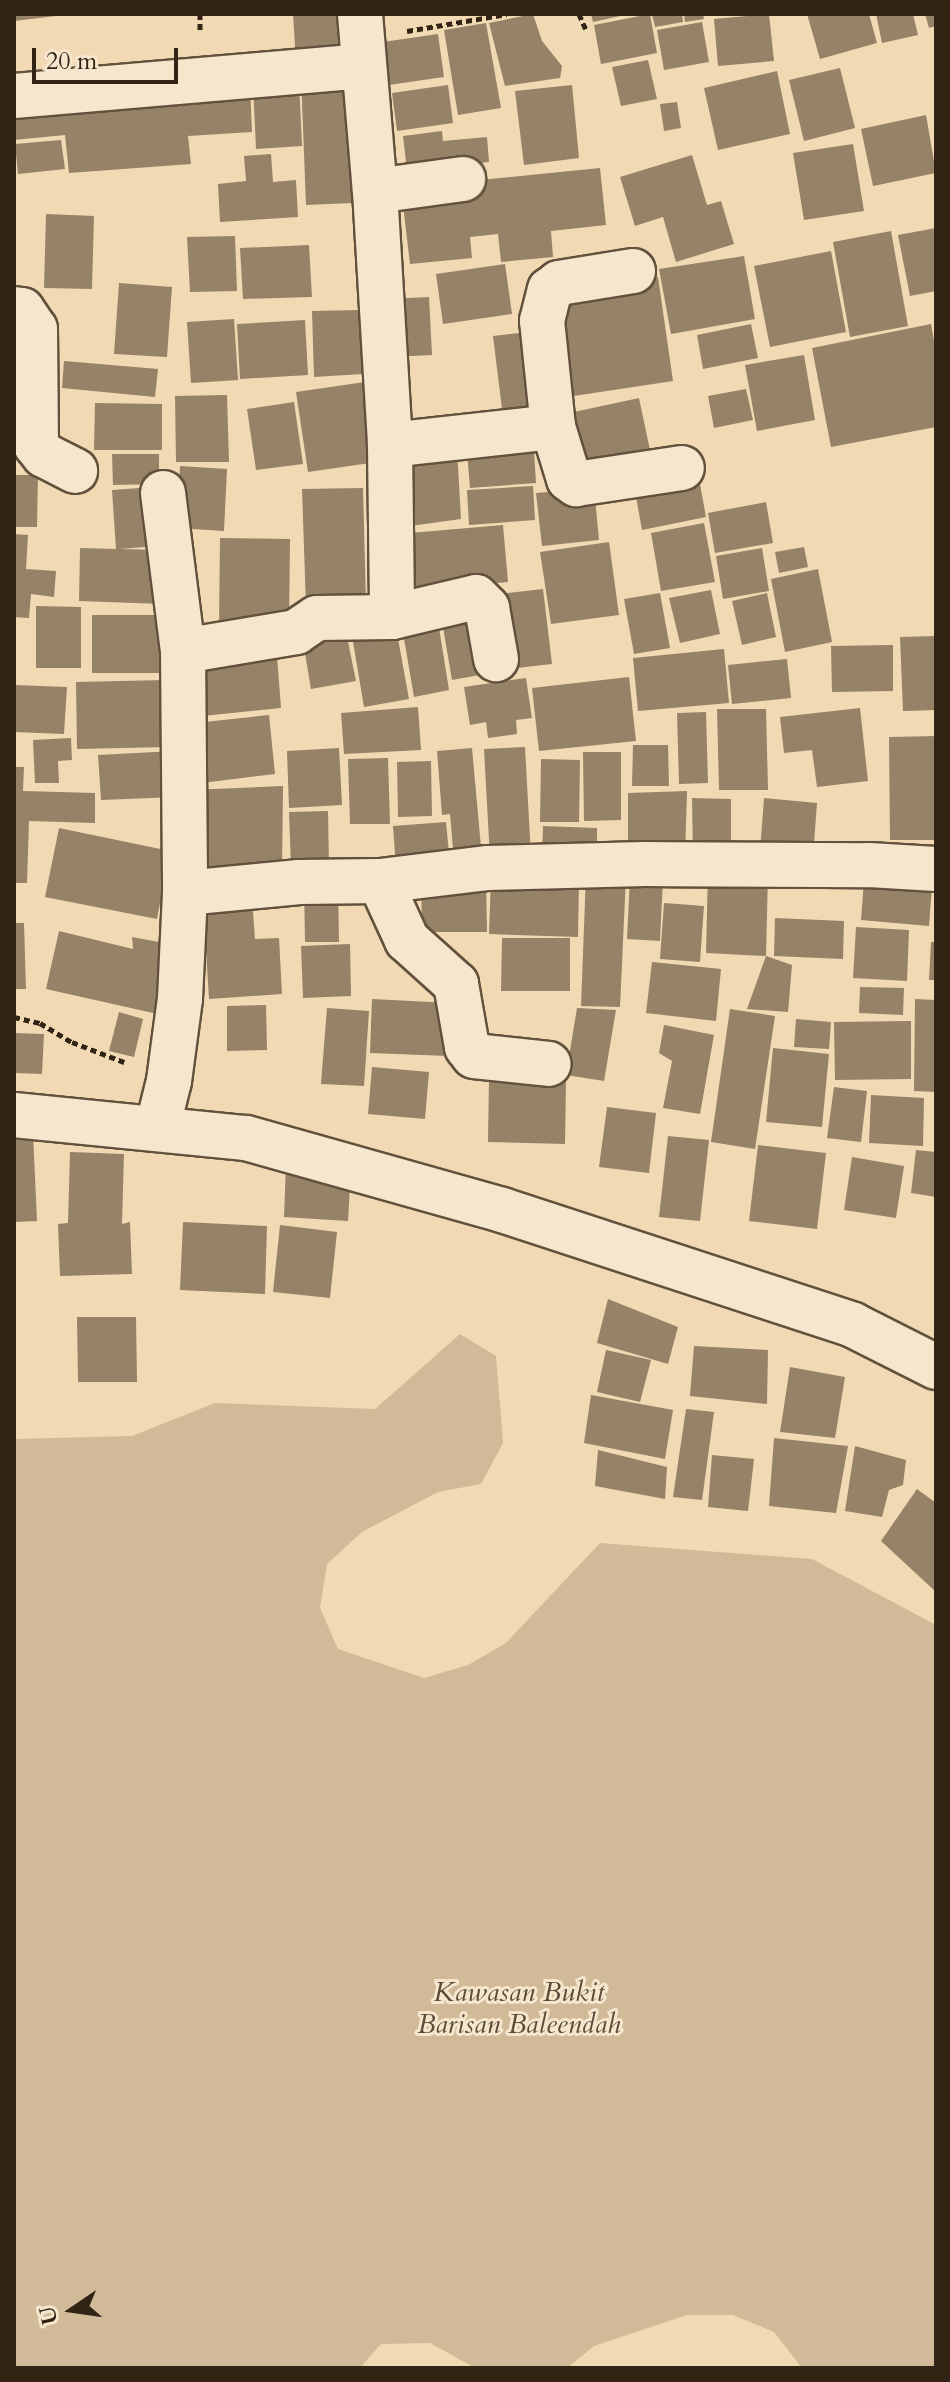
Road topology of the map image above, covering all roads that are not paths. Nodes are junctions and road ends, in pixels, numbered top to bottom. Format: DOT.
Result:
graph roads {
  1 [pos="362,39"];
  2 [pos="14,96"];
  3 [pos="463,179"];
  4 [pos="375,191"];
  5 [pos="633,271"];
  6 [pos="14,309"];
  7 [pos="553,427"];
  8 [pos="390,445"];
  9 [pos="682,468"];
  10 [pos="75,471"];
  11 [pos="163,493"];
  12 [pos="392,617"];
  13 [pos="183,651"];
  14 [pos="496,659"];
  15 [pos="936,869"];
  16 [pos="380,881"];
  17 [pos="185,893"];
  18 [pos="549,1064"];
  19 [pos="14,1115"];
  20 [pos="157,1129"];
  21 [pos="936,1367"];
  1 -- 2 [label="street"];
  1 -- 4 [label="street"];
  3 -- 4 [label="street"];
  4 -- 8 [label="street"];
  5 -- 7 [label="street"];
  6 -- 10 [label="street"];
  7 -- 8 [label="street"];
  7 -- 9 [label="street"];
  8 -- 12 [label="street"];
  11 -- 13 [label="street"];
  12 -- 13 [label="street"];
  12 -- 14 [label="street"];
  13 -- 17 [label="street"];
  15 -- 16 [label="street"];
  16 -- 17 [label="street"];
  16 -- 18 [label="street"];
  17 -- 20 [label="street"];
  19 -- 20 [label="street"];
  20 -- 21 [label="street"];
}
